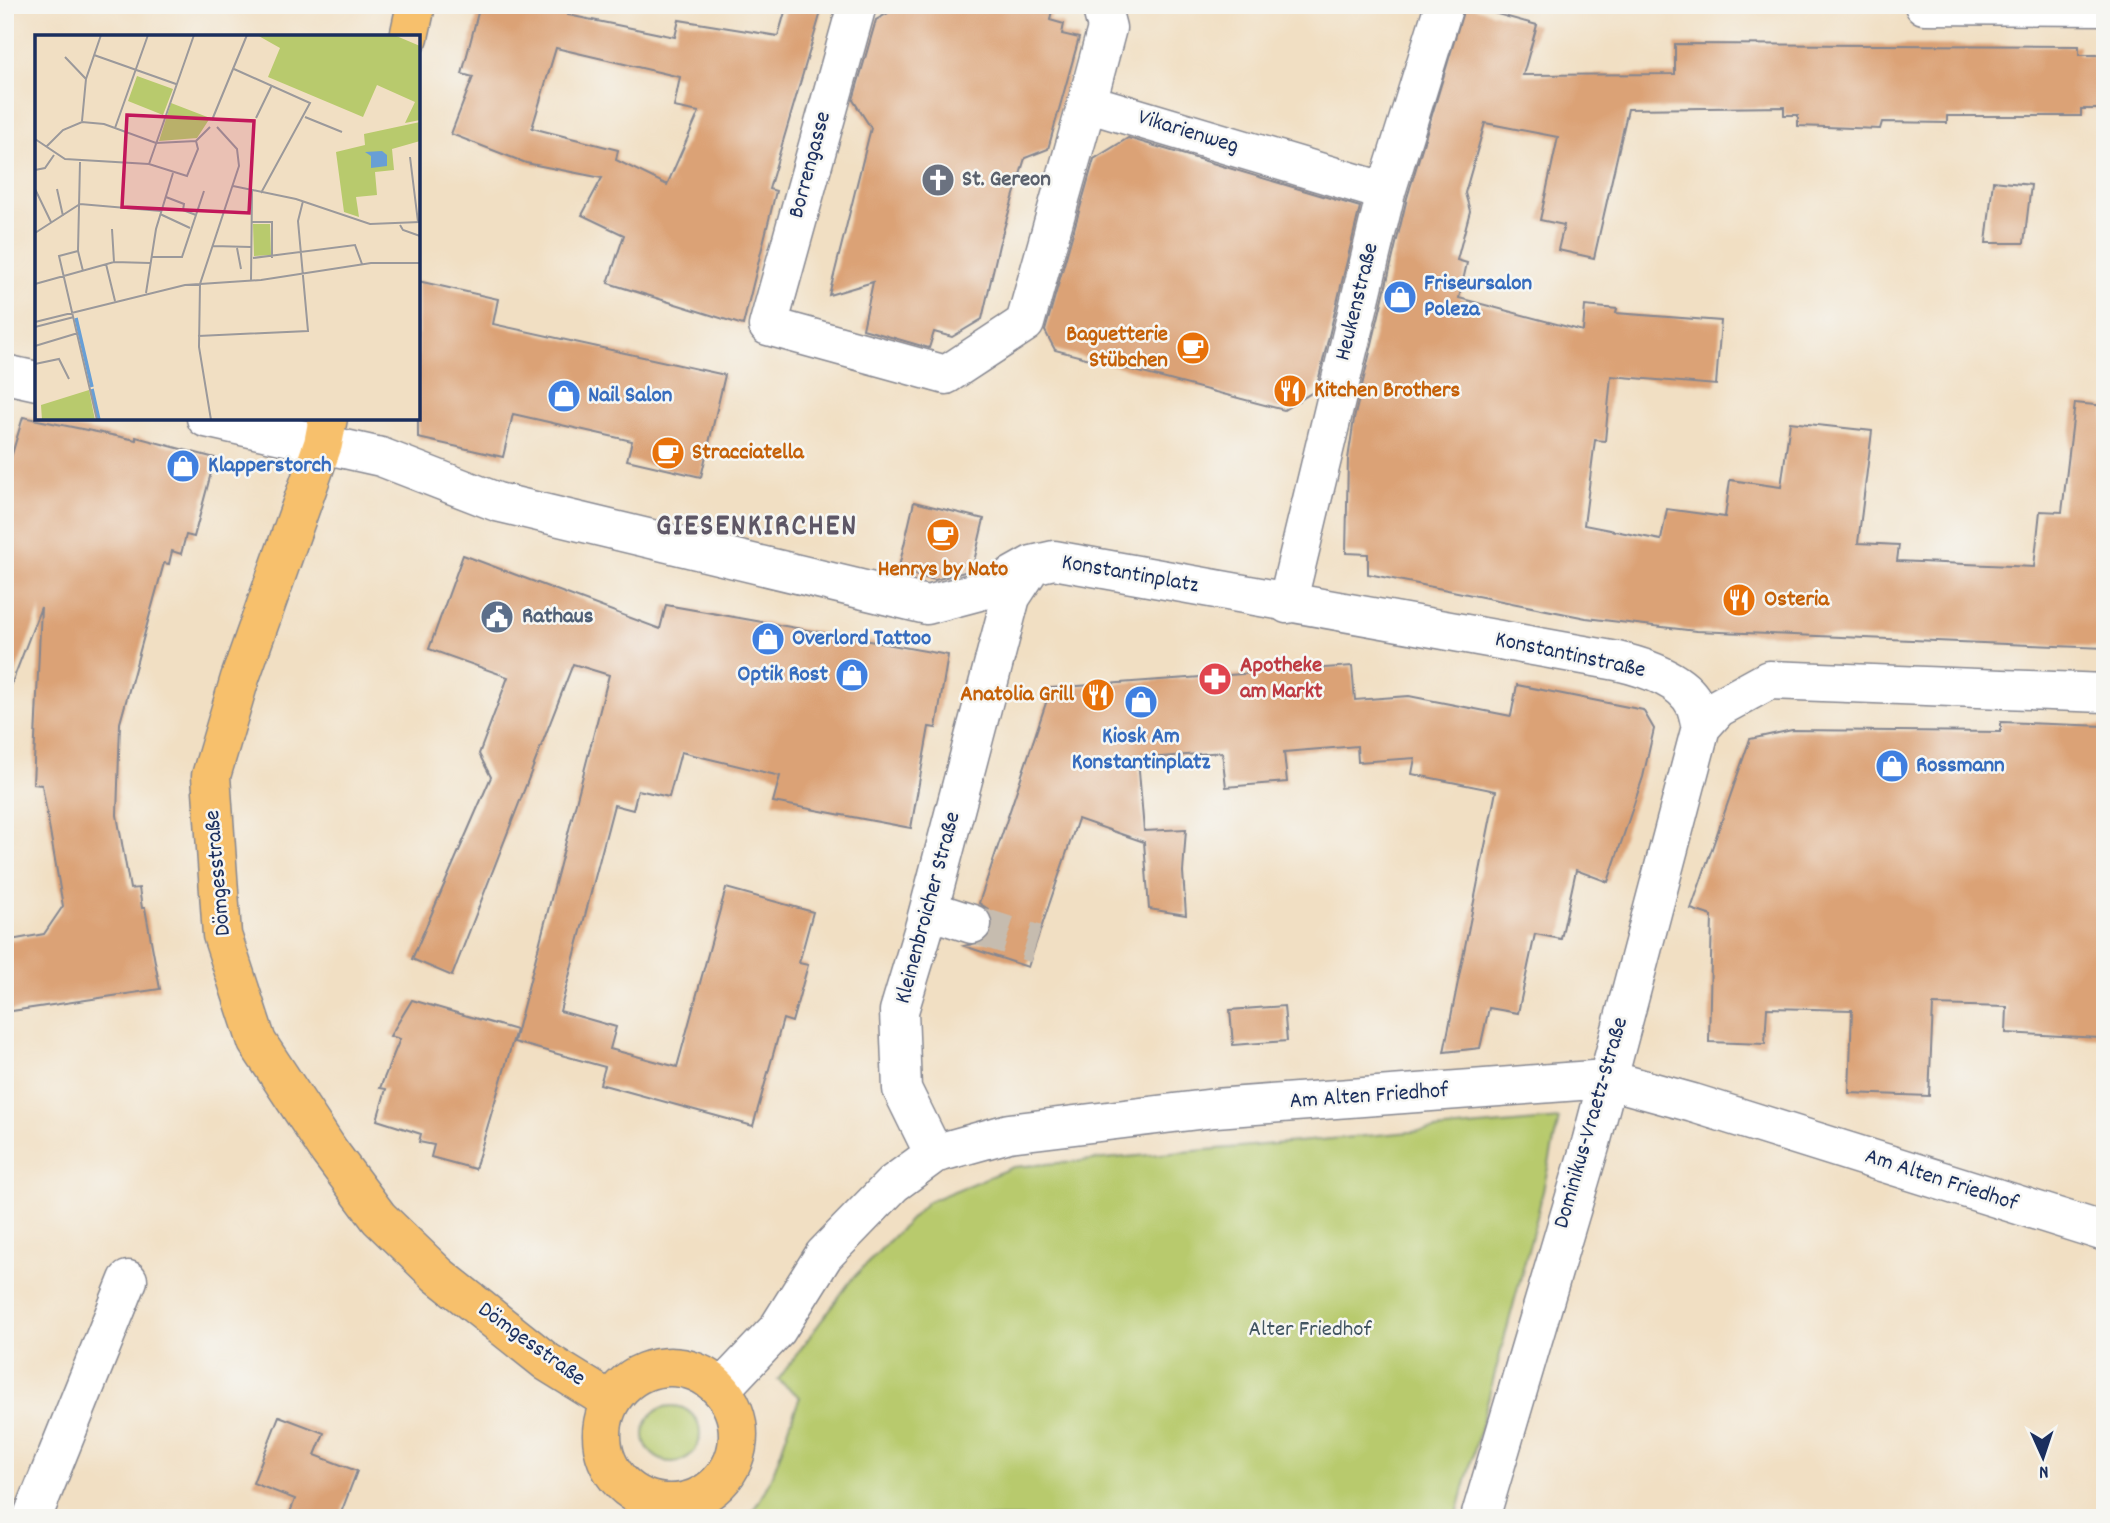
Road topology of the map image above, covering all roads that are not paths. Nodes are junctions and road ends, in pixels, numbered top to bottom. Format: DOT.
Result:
graph roads {
  1 [pos="416,5"];
  2 [pos="857,5"];
  3 [pos="1101,5"];
  4 [pos="1444,5"];
  5 [pos="1924,5"];
  6 [pos="2105,6"];
  7 [pos="409,35"];
  8 [pos="1087,103"];
  9 [pos="1386,192"];
  10 [pos="5,374"];
  11 [pos="35,381"];
  12 [pos="224,420"];
  13 [pos="325,431"];
  14 [pos="1032,565"];
  15 [pos="1287,604"];
  16 [pos="996,660"];
  17 [pos="2105,693"];
  18 [pos="1701,727"];
  19 [pos="927,920"];
  20 [pos="972,924"];
  21 [pos="1606,1079"];
  22 [pos="934,1154"];
  23 [pos="2105,1232"];
  24 [pos="128,1280"];
  25 [pos="721,1389"];
  26 [pos="610,1401"];
  27 [pos="688,1510"];
  28 [pos="32,1518"];
  29 [pos="1480,1518"];
  1 -- 7 [label="main road"];
  2 -- 8 [label="street, Borrengasse"];
  3 -- 8 [label="street"];
  4 -- 9 [label="street, Heukenstraße"];
  5 -- 6 [label="street"];
  8 -- 9 [label="street, Vikarienweg"];
  9 -- 15 [label="street, Heukenstraße"];
  10 -- 11 [label="street"];
  12 -- 13 [label="street"];
  13 -- 14 [label="street"];
  13 -- 26 [label="main road, Dömgesstraße"];
  14 -- 15 [label="street, Konstantinplatz"];
  14 -- 16 [label="street, Konstantinplatz"];
  15 -- 18 [label="street, Konstantinstraße"];
  16 -- 19 [label="street, Kleinenbroicher Straße"];
  17 -- 18 [label="street"];
  18 -- 21 [label="street, Dominikus-Vraetz-Straße"];
  19 -- 20 [label="street"];
  19 -- 22 [label="street, Kleinenbroicher Straße"];
  21 -- 22 [label="street, Am Alten Friedhof"];
  21 -- 23 [label="street, Am Alten Friedhof"];
  21 -- 29 [label="street, Dominikus-Vraetz-Straße"];
  22 -- 25 [label="street, Am Alten Friedhof"];
  24 -- 28 [label="street"];
  25 -- 26 [label="main road"];
  25 -- 27 [label="main road"];
  26 -- 27 [label="main road"];
}
